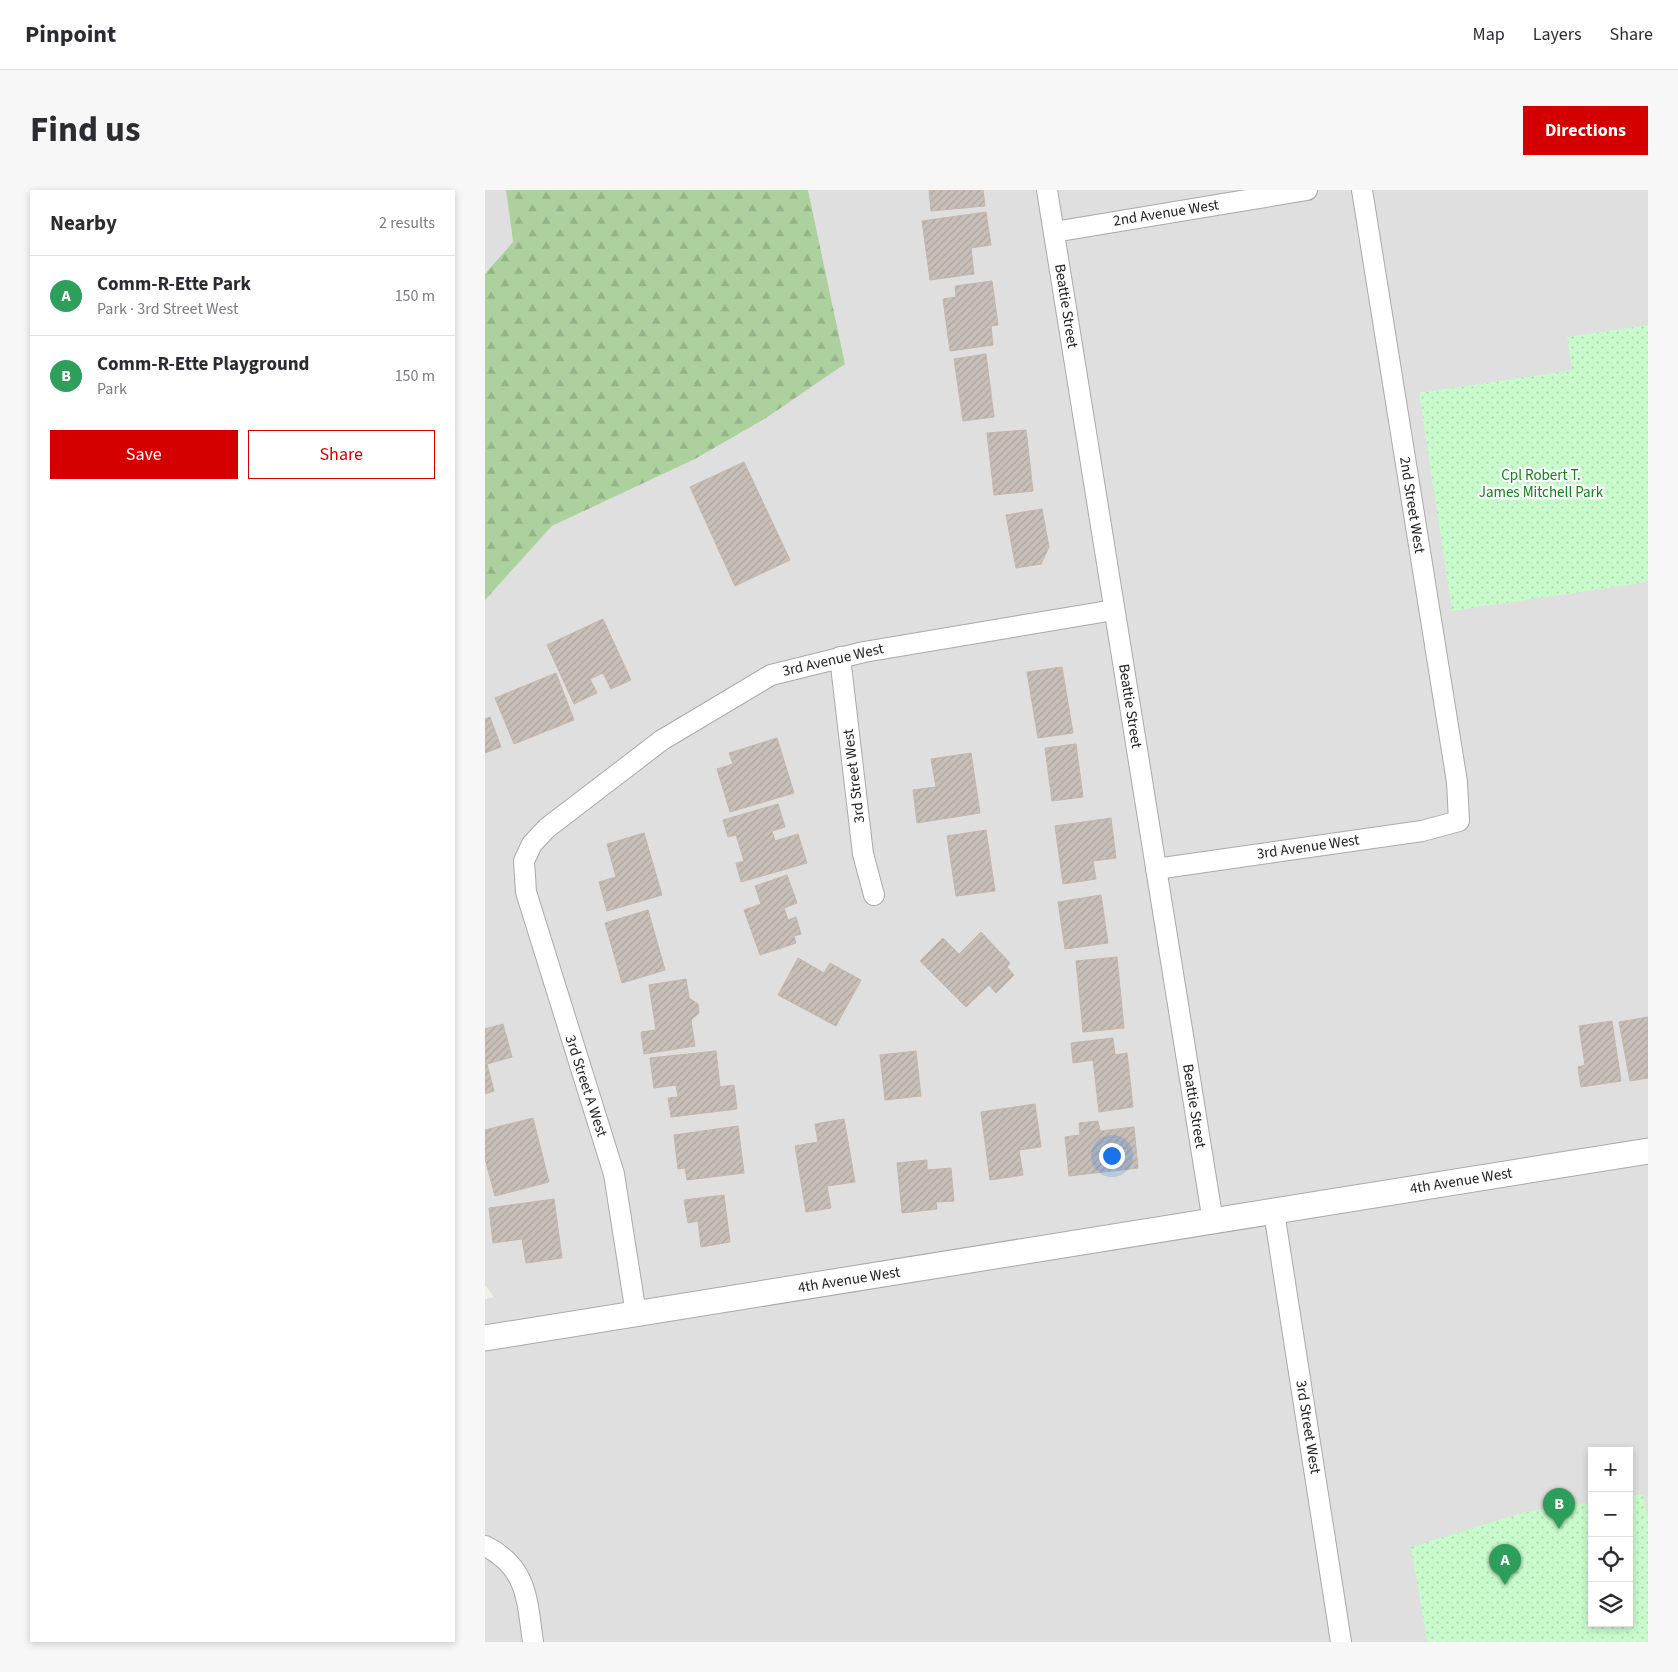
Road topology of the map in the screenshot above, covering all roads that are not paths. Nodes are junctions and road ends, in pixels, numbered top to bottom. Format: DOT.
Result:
graph roads {
  1 [pos="1047,190"];
  2 [pos="1307,190"];
  3 [pos="1362,190"];
  4 [pos="1054,232"];
  5 [pos="1114,610"];
  6 [pos="840,657"];
  7 [pos="1459,821"];
  8 [pos="524,861"];
  9 [pos="1156,869"];
  10 [pos="874,895"];
  11 [pos="1648,1151"];
  12 [pos="1274,1212"];
  13 [pos="1213,1222"];
  14 [pos="636,1314"];
  15 [pos="485,1338"];
  16 [pos="485,1546"];
  17 [pos="533,1642"];
  18 [pos="1341,1642"];
  1 -- 4 [label="street, Beattie Street"];
  2 -- 4 [label="street, 2nd Avenue West"];
  3 -- 7 [label="street, 2nd Street West"];
  4 -- 5 [label="street, Beattie Street"];
  5 -- 6 [label="street, 3rd Avenue West"];
  5 -- 9 [label="street, Beattie Street"];
  6 -- 8 [label="street, 3rd Avenue West"];
  6 -- 10 [label="street, 3rd Street West"];
  7 -- 9 [label="street, 3rd Avenue West"];
  8 -- 14 [label="street, 3rd Street A West"];
  9 -- 13 [label="street, Beattie Street"];
  11 -- 12 [label="street, 4th Avenue West"];
  12 -- 13 [label="street, 4th Avenue West"];
  12 -- 18 [label="street, 3rd Street West"];
  13 -- 14 [label="street, 4th Avenue West"];
  14 -- 15 [label="street, 4th Avenue West"];
  16 -- 17 [label="street"];
}
